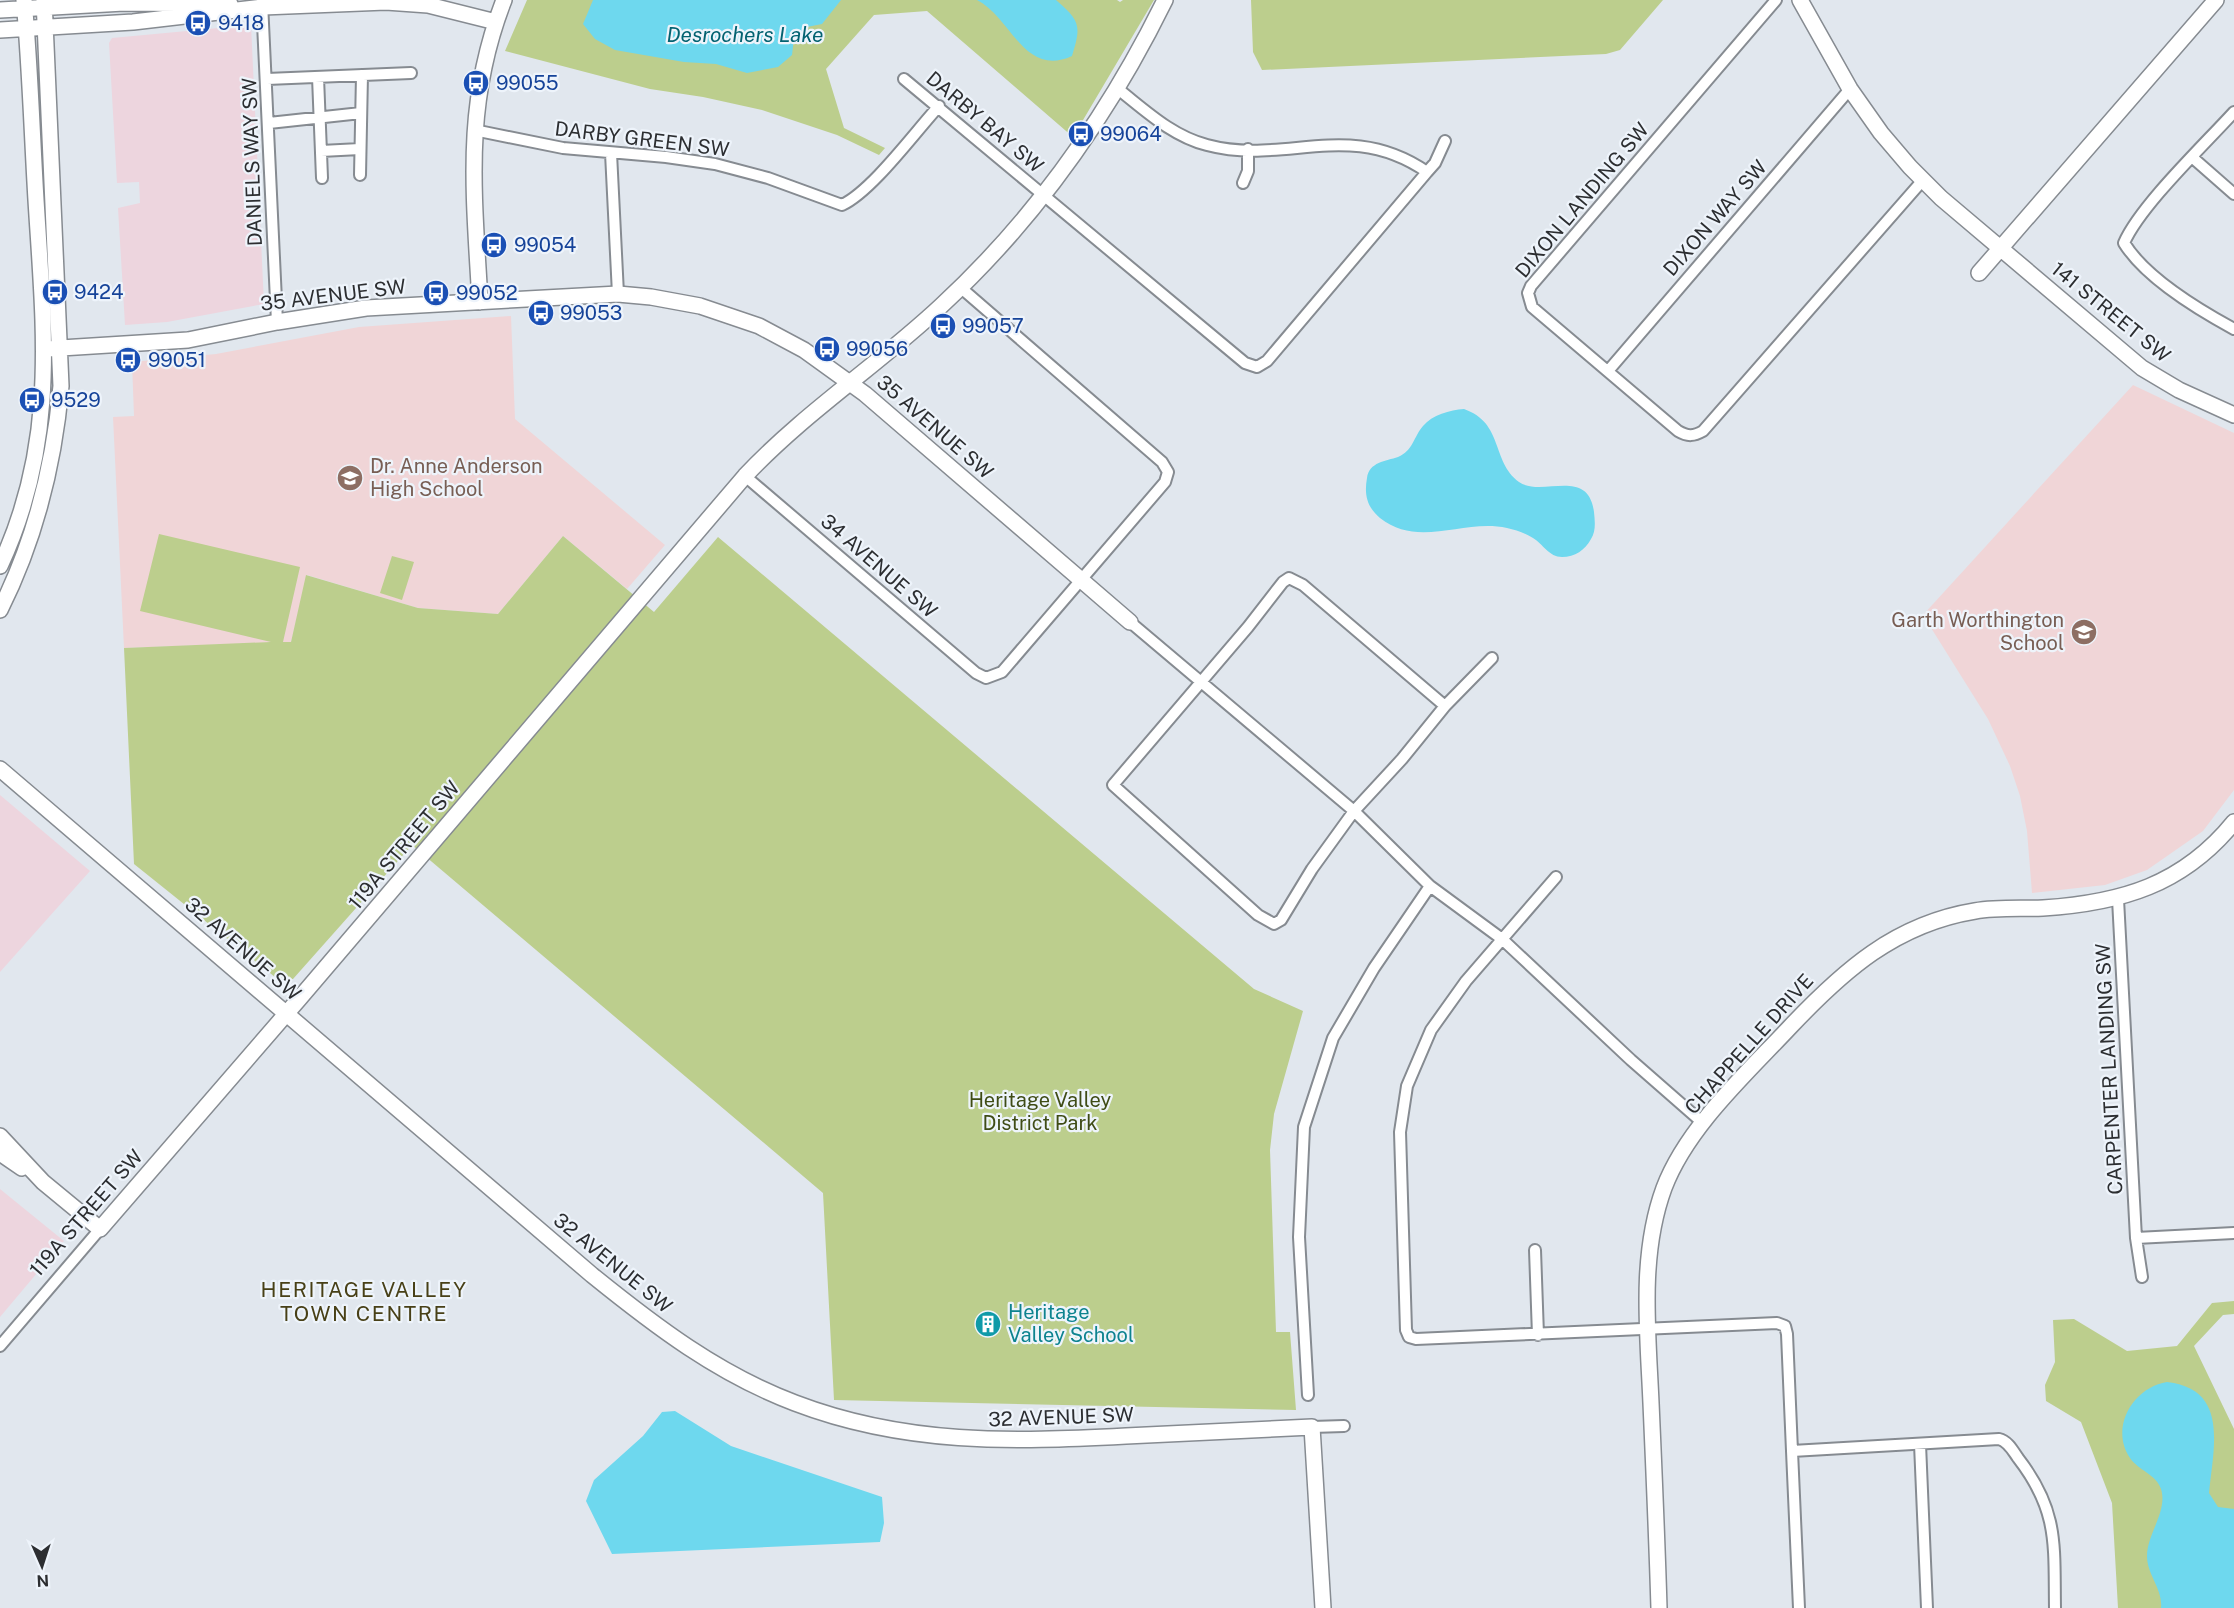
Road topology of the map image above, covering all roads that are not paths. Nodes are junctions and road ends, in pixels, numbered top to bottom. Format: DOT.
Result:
graph roads {
  1 [pos="504,0"];
  2 [pos="1165,0"];
  3 [pos="1776,0"];
  4 [pos="1800,0"];
  5 [pos="2216,0"];
  6 [pos="262,3"];
  7 [pos="25,4"];
  8 [pos="44,4"];
  9 [pos="0,9"];
  10 [pos="496,22"];
  11 [pos="46,27"];
  12 [pos="26,29"];
  13 [pos="0,30"];
  14 [pos="411,74"];
  15 [pos="362,75"];
  16 [pos="318,77"];
  17 [pos="904,79"];
  18 [pos="267,80"];
  19 [pos="1118,89"];
  20 [pos="1850,89"];
  21 [pos="939,106"];
  22 [pos="2234,112"];
  23 [pos="361,113"];
  24 [pos="320,117"];
  25 [pos="269,123"];
  26 [pos="474,130"];
  27 [pos="1445,141"];
  28 [pos="360,149"];
  29 [pos="1248,149"];
  30 [pos="321,151"];
  31 [pos="611,153"];
  32 [pos="2193,158"];
  33 [pos="1427,172"];
  34 [pos="360,175"];
  35 [pos="322,178"];
  36 [pos="1923,180"];
  37 [pos="1243,183"];
  38 [pos="1043,194"];
  39 [pos="2234,194"];
  40 [pos="2001,248"];
  41 [pos="1979,273"];
  42 [pos="960,287"];
  43 [pos="618,294"];
  44 [pos="480,302"];
  45 [pos="277,322"];
  46 [pos="2234,329"];
  47 [pos="61,348"];
  48 [pos="45,350"];
  49 [pos="1608,371"];
  50 [pos="852,383"];
  51 [pos="2234,416"];
  52 [pos="745,476"];
  53 [pos="0,566"];
  54 [pos="1081,579"];
  55 [pos="0,610"];
  56 [pos="1130,622"];
  57 [pos="1492,658"];
  58 [pos="1200,682"];
  59 [pos="1445,706"];
  60 [pos="0,769"];
  61 [pos="1354,811"];
  62 [pos="2234,822"];
  63 [pos="1556,877"];
  64 [pos="1430,886"];
  65 [pos="2118,899"];
  66 [pos="1502,939"];
  67 [pos="286,1014"];
  68 [pos="1703,1123"];
  69 [pos="0,1136"];
  70 [pos="0,1153"];
  71 [pos="43,1182"];
  72 [pos="100,1229"];
  73 [pos="2234,1233"];
  74 [pos="2136,1238"];
  75 [pos="1535,1250"];
  76 [pos="2142,1277"];
  77 [pos="1648,1330"];
  78 [pos="1538,1335"];
  79 [pos="0,1346"];
  80 [pos="1308,1395"];
  81 [pos="1344,1426"];
  82 [pos="1312,1427"];
  83 [pos="1920,1444"];
  84 [pos="1792,1451"];
  85 [pos="1323,1608"];
  86 [pos="1659,1608"];
  87 [pos="1799,1608"];
  88 [pos="1927,1608"];
  89 [pos="2055,1608"];
  1 -- 10 [label="street"];
  2 -- 19 [label="street, 119A STREET SW"];
  3 -- 49 [label="street, DIXON LANDING SW"];
  4 -- 20 [label="street, 141 STREET SW"];
  5 -- 40 [label="street"];
  6 -- 8 [label="street"];
  6 -- 10 [label="street"];
  6 -- 11 [label="street"];
  6 -- 18 [label="street, DANIELS WAY SW"];
  7 -- 8 [label="street"];
  7 -- 9 [label="street"];
  7 -- 12 [label="street"];
  8 -- 11 [label="street"];
  10 -- 26 [label="street"];
  11 -- 12 [label="street"];
  11 -- 47 [label="street"];
  12 -- 13 [label="street"];
  12 -- 48 [label="street"];
  14 -- 15 [label="street"];
  15 -- 16 [label="street"];
  15 -- 23 [label="street"];
  16 -- 18 [label="street"];
  16 -- 24 [label="street"];
  17 -- 21 [label="street, DARBY BAY SW"];
  18 -- 25 [label="street, DANIELS WAY SW"];
  19 -- 29 [label="street"];
  19 -- 38 [label="street, 119A STREET SW"];
  20 -- 36 [label="street, 141 STREET SW"];
  20 -- 49 [label="street, DIXON WAY SW"];
  21 -- 31 [label="street, DARBY GREEN SW"];
  21 -- 38 [label="street, DARBY BAY SW"];
  22 -- 32 [label="street"];
  23 -- 24 [label="street"];
  23 -- 28 [label="street"];
  24 -- 25 [label="street"];
  24 -- 30 [label="street"];
  25 -- 45 [label="street, DANIELS WAY SW"];
  26 -- 31 [label="street, DARBY GREEN SW"];
  26 -- 44 [label="street"];
  27 -- 33 [label="street"];
  28 -- 30 [label="street"];
  28 -- 34 [label="street"];
  29 -- 33 [label="street"];
  29 -- 37 [label="street"];
  30 -- 35 [label="street"];
  31 -- 43 [label="street"];
  32 -- 39 [label="street"];
  32 -- 46 [label="street"];
  33 -- 38 [label="street, DARBY BAY SW"];
  36 -- 40 [label="street, 141 STREET SW"];
  36 -- 49 [label="street, DIXON LANDING SW"];
  38 -- 42 [label="street, 119A STREET SW"];
  40 -- 41 [label="street"];
  40 -- 51 [label="street, 141 STREET SW"];
  42 -- 50 [label="street, 119A STREET SW"];
  42 -- 54 [label="street"];
  43 -- 44 [label="street, 35 AVENUE SW"];
  43 -- 50 [label="street, 35 AVENUE SW"];
  44 -- 45 [label="street, 35 AVENUE SW"];
  45 -- 47 [label="street, 35 AVENUE SW"];
  47 -- 48 [label="street, 35 AVENUE SW"];
  47 -- 55 [label="street"];
  48 -- 53 [label="street"];
  50 -- 52 [label="street, 119A STREET SW"];
  50 -- 54 [label="street, 35 AVENUE SW"];
  52 -- 54 [label="street, 34 AVENUE SW"];
  52 -- 67 [label="street, 119A STREET SW"];
  54 -- 56 [label="street, 35 AVENUE SW"];
  56 -- 58 [label="street"];
  57 -- 59 [label="street"];
  58 -- 59 [label="street"];
  58 -- 61 [label="street"];
  58 -- 61 [label="street"];
  59 -- 61 [label="street"];
  60 -- 67 [label="street, 32 AVENUE SW"];
  61 -- 64 [label="street"];
  62 -- 65 [label="street, CHAPPELLE DRIVE"];
  63 -- 66 [label="street"];
  64 -- 66 [label="street"];
  64 -- 80 [label="street"];
  65 -- 68 [label="street, CHAPPELLE DRIVE"];
  65 -- 74 [label="street, CARPENTER LANDING SW"];
  66 -- 68 [label="street"];
  66 -- 78 [label="street"];
  67 -- 72 [label="street, 119A STREET SW"];
  67 -- 82 [label="street, 32 AVENUE SW"];
  68 -- 77 [label="street, CHAPPELLE DRIVE"];
  69 -- 71 [label="street"];
  70 -- 71 [label="street"];
  71 -- 72 [label="street"];
  72 -- 79 [label="street, 119A STREET SW"];
  73 -- 74 [label="street"];
  74 -- 76 [label="street, CARPENTER LANDING SW"];
  75 -- 78 [label="street"];
  77 -- 78 [label="street"];
  77 -- 84 [label="street"];
  77 -- 86 [label="street, CHAPPELLE DRIVE"];
  81 -- 82 [label="street, 32 AVENUE SW"];
  82 -- 85 [label="street"];
  83 -- 84 [label="street"];
  83 -- 88 [label="street"];
  83 -- 89 [label="street"];
  84 -- 87 [label="street"];
}
